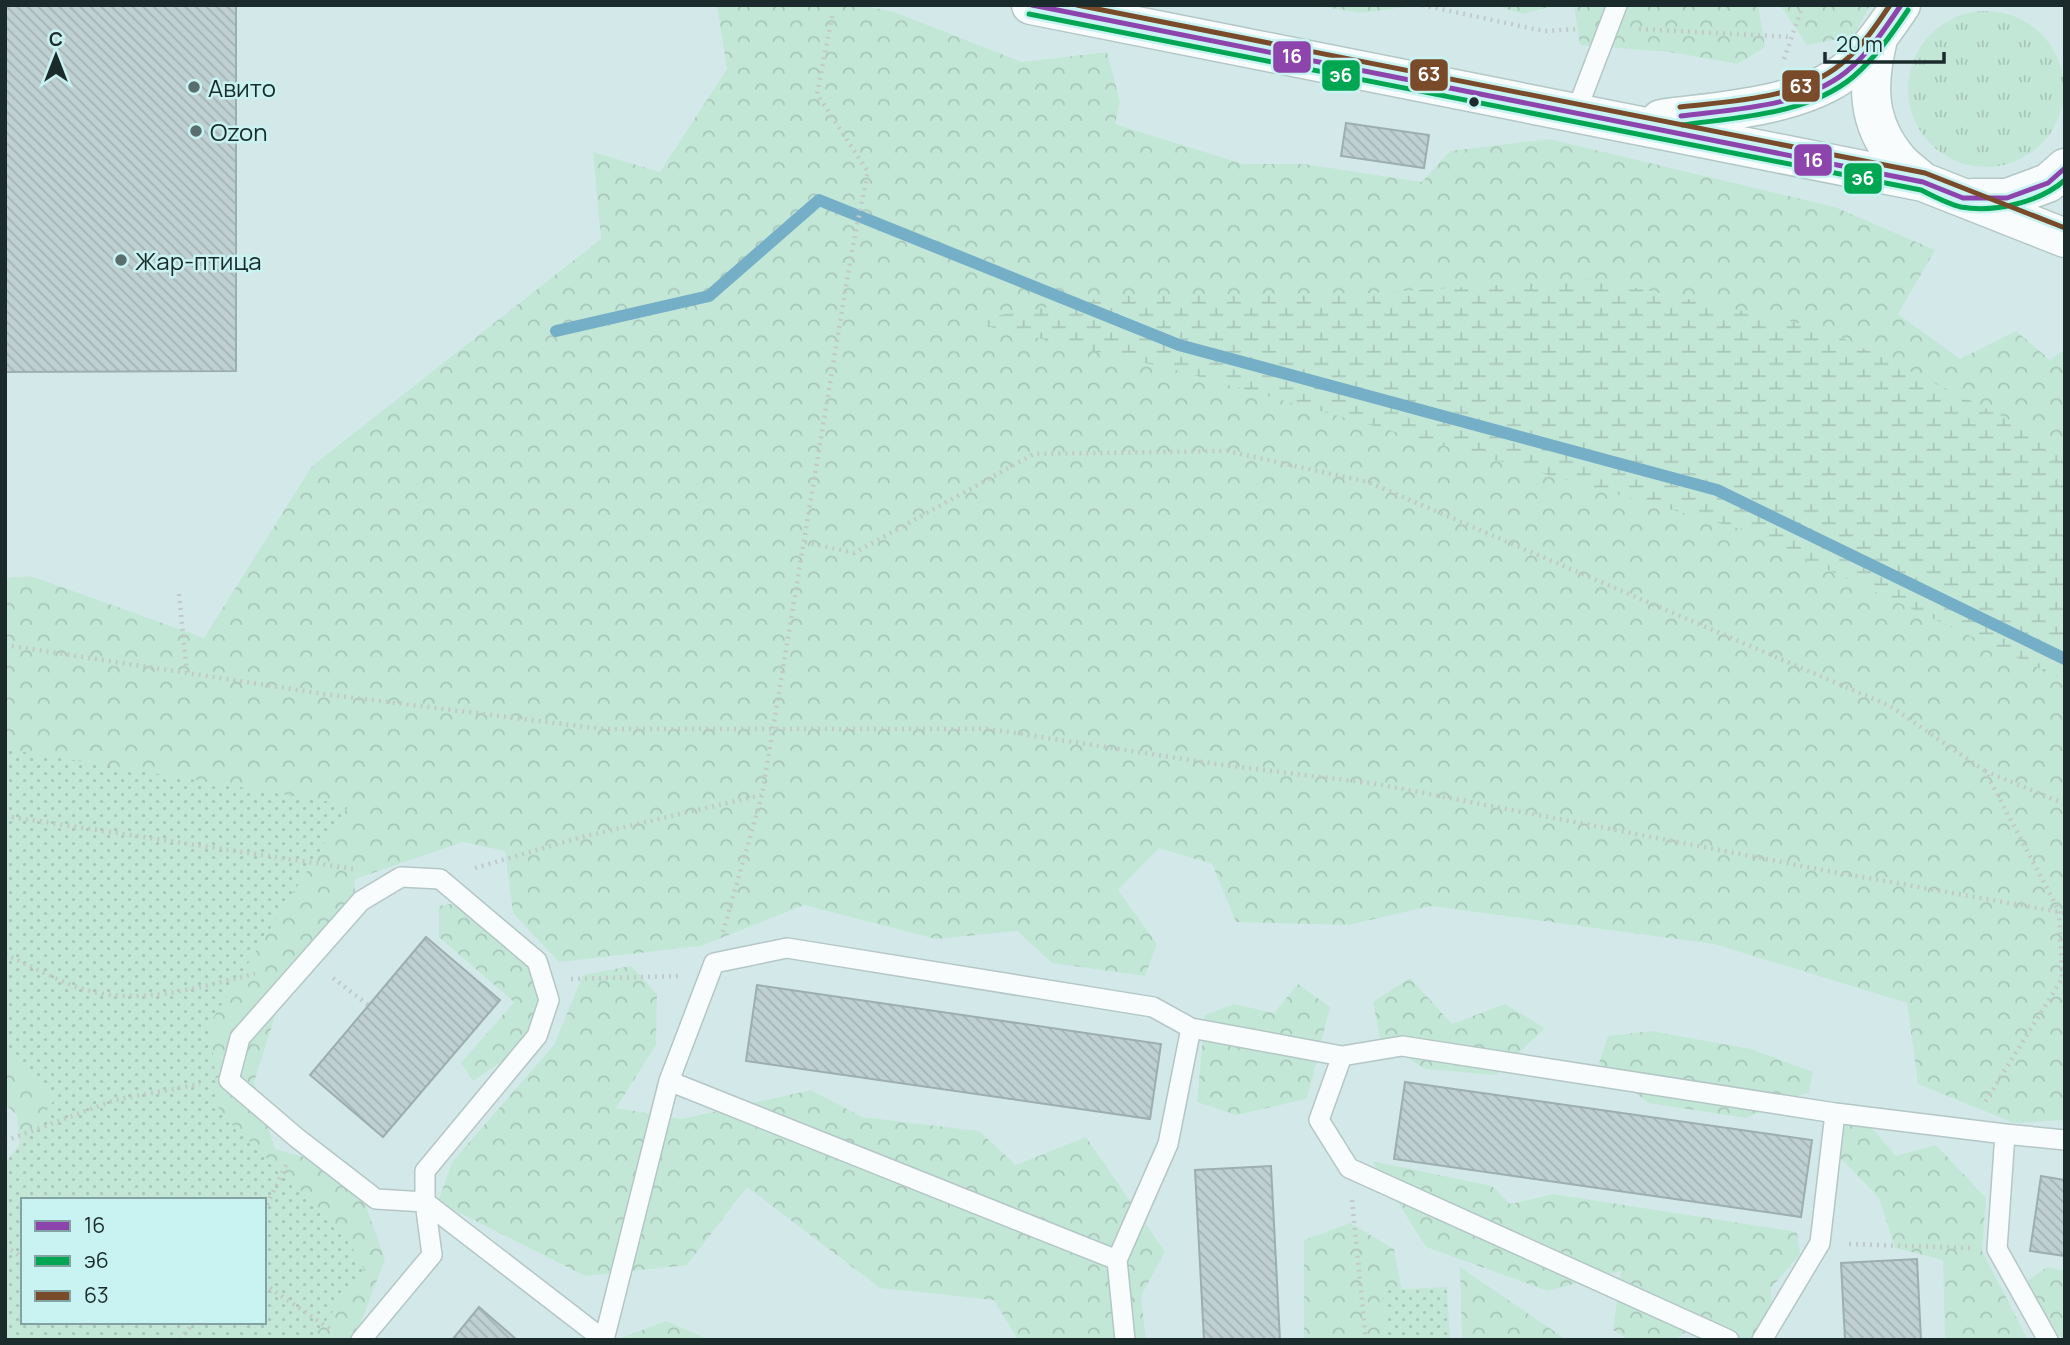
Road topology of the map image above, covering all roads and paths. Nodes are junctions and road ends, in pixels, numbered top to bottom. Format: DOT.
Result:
graph roads {
  1 [pos="1031,5"];
  2 [pos="1617,5"];
  3 [pos="1803,5"];
  4 [pos="1901,5"];
  5 [pos="833,12"];
  6 [pos="1878,39"];
  7 [pos="1769,102"];
  8 [pos="1576,112"];
  9 [pos="1631,123"];
  10 [pos="2065,167"];
  11 [pos="1923,182"];
  12 [pos="1964,198"];
  13 [pos="2065,238"];
  14 [pos="805,542"];
  15 [pos="179,594"];
  16 [pos="5,645"];
  17 [pos="187,673"];
  18 [pos="774,728"];
  19 [pos="1985,771"];
  20 [pos="762,795"];
  21 [pos="2065,804"];
  22 [pos="5,816"];
  23 [pos="401,877"];
  24 [pos="440,878"];
  25 [pos="2062,912"];
  26 [pos="5,954"];
  27 [pos="307,961"];
  28 [pos="711,969"];
  29 [pos="331,977"];
  30 [pos="542,980"];
  31 [pos="368,1005"];
  32 [pos="1191,1028"];
  33 [pos="1342,1056"];
  34 [pos="229,1080"];
  35 [pos="669,1081"];
  36 [pos="1835,1113"];
  37 [pos="1968,1129"];
  38 [pos="2005,1134"];
  39 [pos="298,1138"];
  40 [pos="2065,1140"];
  41 [pos="5,1141"];
  42 [pos="1349,1168"];
  43 [pos="425,1202"];
  44 [pos="266,1207"];
  45 [pos="1820,1243"];
  46 [pos="5,1246"];
  47 [pos="1997,1249"];
  48 [pos="21,1257"];
  49 [pos="1117,1260"];
  50 [pos="266,1285"];
  51 [pos="192,1324"];
  52 [pos="335,1333"];
  53 [pos="180,1340"];
  54 [pos="361,1340"];
  55 [pos="604,1340"];
  56 [pos="1125,1340"];
  57 [pos="1366,1340"];
  58 [pos="1729,1340"];
  59 [pos="1762,1340"];
  60 [pos="2048,1340"];
  1 -- 8 [label="street"];
  2 -- 8 [label="lane"];
  3 -- 7 [label="path"];
  4 -- 6 [label="street"];
  5 -- 14 [label="path"];
  6 -- 7 [label="street"];
  6 -- 11 [label="street"];
  7 -- 9 [label="street"];
  8 -- 9 [label="street"];
  9 -- 11 [label="street"];
  10 -- 12 [label="street"];
  11 -- 12 [label="street"];
  12 -- 13 [label="street"];
  14 -- 18 [label="path"];
  14 -- 19 [label="path"];
  15 -- 17 [label="path"];
  16 -- 17 [label="path"];
  17 -- 18 [label="path"];
  18 -- 20 [label="path"];
  18 -- 25 [label="path"];
  19 -- 21 [label="path"];
  19 -- 25 [label="path"];
  20 -- 24 [label="path"];
  20 -- 28 [label="path"];
  22 -- 23 [label="path"];
  23 -- 24 [label="lane"];
  23 -- 27 [label="lane"];
  24 -- 30 [label="lane"];
  25 -- 37 [label="path"];
  26 -- 27 [label="path"];
  27 -- 34 [label="lane"];
  28 -- 30 [label="path"];
  28 -- 32 [label="lane"];
  28 -- 35 [label="lane"];
  29 -- 31 [label="path"];
  30 -- 43 [label="lane"];
  32 -- 33 [label="lane"];
  32 -- 49 [label="lane"];
  33 -- 36 [label="lane"];
  33 -- 42 [label="lane"];
  34 -- 39 [label="lane"];
  34 -- 41 [label="path"];
  35 -- 49 [label="lane"];
  35 -- 55 [label="lane"];
  36 -- 37 [label="lane"];
  36 -- 45 [label="lane"];
  37 -- 38 [label="lane"];
  38 -- 40 [label="lane"];
  38 -- 47 [label="lane"];
  39 -- 43 [label="lane"];
  39 -- 44 [label="path"];
  42 -- 57 [label="path"];
  42 -- 58 [label="lane"];
  43 -- 54 [label="lane"];
  43 -- 55 [label="lane"];
  45 -- 47 [label="path"];
  45 -- 59 [label="lane"];
  46 -- 48 [label="path"];
  47 -- 60 [label="lane"];
  49 -- 56 [label="lane"];
  50 -- 52 [label="path"];
  51 -- 53 [label="path"];
}
